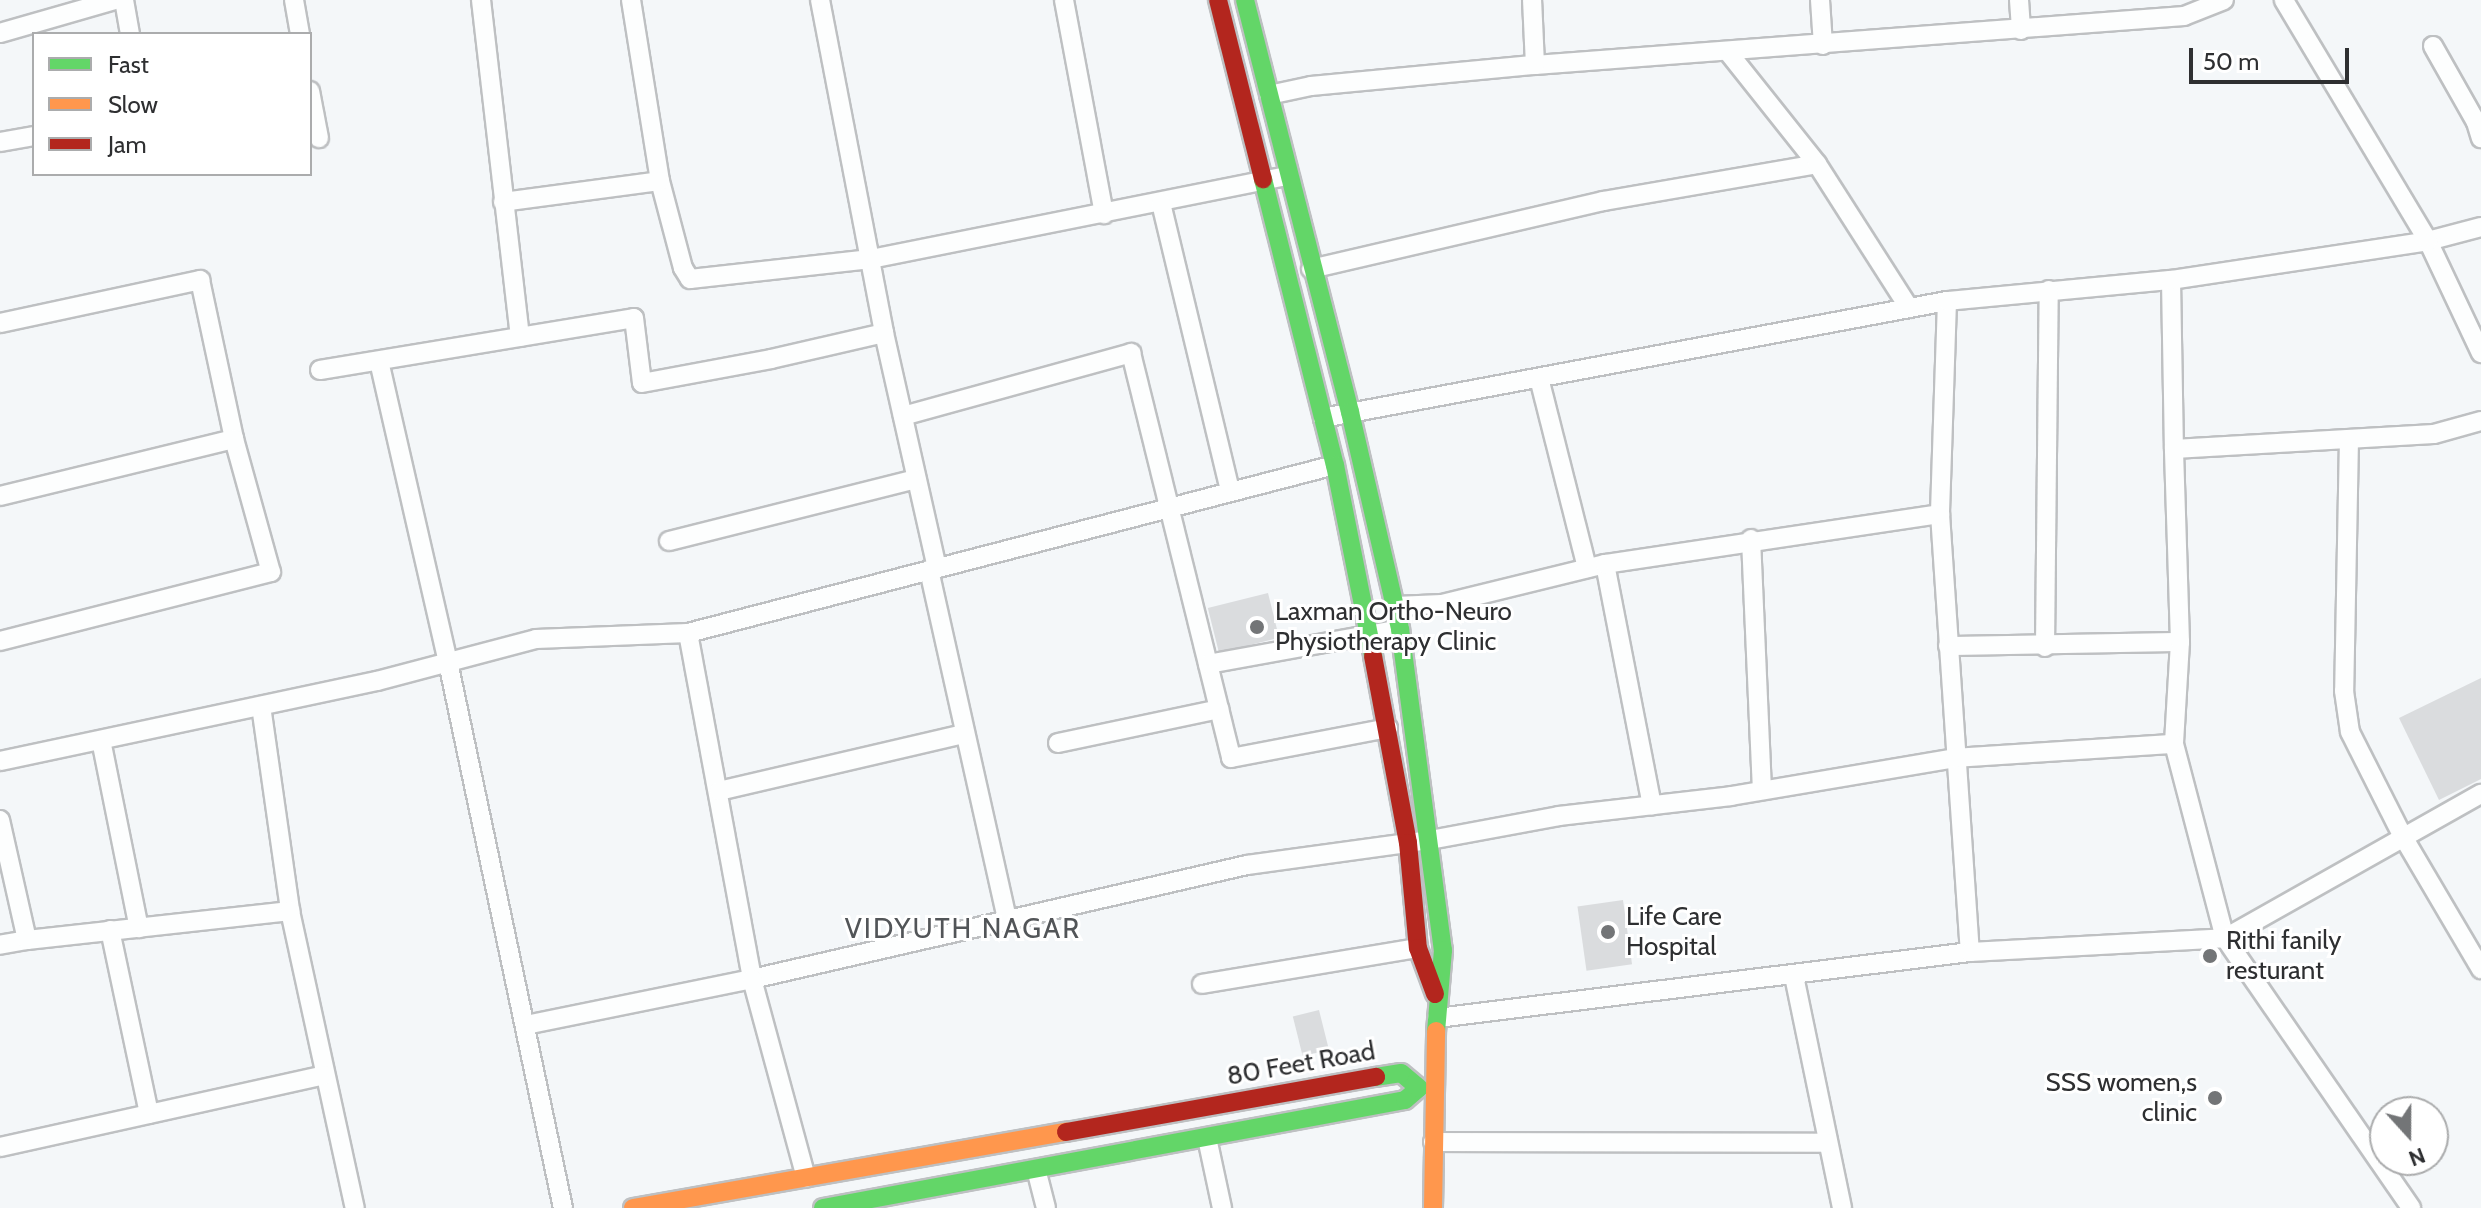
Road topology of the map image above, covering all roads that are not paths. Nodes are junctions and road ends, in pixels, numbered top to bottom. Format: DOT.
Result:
graph roads {
  1 [pos="115,0"];
  2 [pos="124,0"];
  3 [pos="294,0"];
  4 [pos="481,0"];
  5 [pos="631,0"];
  6 [pos="820,0"];
  7 [pos="1064,0"];
  8 [pos="1218,0"];
  9 [pos="1245,0"];
  10 [pos="1532,0"];
  11 [pos="1820,0"];
  12 [pos="2019,0"];
  13 [pos="2224,0"];
  14 [pos="2284,0"];
  15 [pos="2021,30"];
  16 [pos="130,32"];
  17 [pos="300,32"];
  18 [pos="0,33"];
  19 [pos="1823,45"];
  20 [pos="2433,46"];
  21 [pos="1728,52"];
  22 [pos="1535,65"];
  23 [pos="1269,95"];
  24 [pos="312,101"];
  25 [pos="32,136"];
  26 [pos="319,138"];
  27 [pos="2481,138"];
  28 [pos="0,142"];
  29 [pos="1817,164"];
  30 [pos="1288,176"];
  31 [pos="660,181"];
  32 [pos="1261,182"];
  33 [pos="503,202"];
  34 [pos="1161,203"];
  35 [pos="1104,214"];
  36 [pos="2481,227"];
  37 [pos="2428,241"];
  38 [pos="871,259"];
  39 [pos="1311,269"];
  40 [pos="2171,280"];
  41 [pos="2049,290"];
  42 [pos="1947,301"];
  43 [pos="1909,308"];
  44 [pos="0,323"];
  45 [pos="884,333"];
  46 [pos="520,337"];
  47 [pos="2481,353"];
  48 [pos="379,361"];
  49 [pos="320,370"];
  50 [pos="1539,378"];
  51 [pos="1350,412"];
  52 [pos="903,416"];
  53 [pos="1323,418"];
  54 [pos="2481,421"];
  55 [pos="234,439"];
  56 [pos="2349,439"];
  57 [pos="2174,449"];
  58 [pos="1335,465"];
  59 [pos="916,479"];
  60 [pos="1230,491"];
  61 [pos="0,496"];
  62 [pos="1169,507"];
  63 [pos="1940,514"];
  64 [pos="1751,539"];
  65 [pos="669,541"];
  66 [pos="1596,566"];
  67 [pos="933,569"];
  68 [pos="1395,606"];
  69 [pos="1400,629"];
  70 [pos="688,633"];
  71 [pos="1372,634"];
  72 [pos="0,641"];
  73 [pos="2180,642"];
  74 [pos="1948,646"];
  75 [pos="2045,647"];
  76 [pos="448,662"];
  77 [pos="1208,664"];
  78 [pos="261,706"];
  79 [pos="1219,709"];
  80 [pos="1388,728"];
  81 [pos="964,734"];
  82 [pos="101,740"];
  83 [pos="1058,743"];
  84 [pos="2174,744"];
  85 [pos="1955,758"];
  86 [pos="0,761"];
  87 [pos="1762,790"];
  88 [pos="719,791"];
  89 [pos="2481,794"];
  90 [pos="1652,805"];
  91 [pos="0,820"];
  92 [pos="2402,835"];
  93 [pos="1430,840"];
  94 [pos="1408,843"];
  95 [pos="290,911"];
  96 [pos="1007,919"];
  97 [pos="139,928"];
  98 [pos="110,930"];
  99 [pos="2225,938"];
  100 [pos="27,940"];
  101 [pos="0,945"];
  102 [pos="1418,948"];
  103 [pos="1970,952"];
  104 [pos="2481,969"];
  105 [pos="1794,976"];
  106 [pos="752,979"];
  107 [pos="1202,984"];
  108 [pos="1436,996"];
  109 [pos="1437,1018"];
  110 [pos="526,1025"];
  111 [pos="324,1075"];
  112 [pos="1428,1086"];
  113 [pos="149,1114"];
  114 [pos="1207,1138"];
  115 [pos="1433,1142"];
  116 [pos="1826,1143"];
  117 [pos="0,1147"];
  118 [pos="1036,1169"];
  119 [pos="806,1178"];
  120 [pos="355,1208"];
  121 [pos="563,1208"];
  122 [pos="633,1208"];
  123 [pos="823,1208"];
  124 [pos="1046,1208"];
  125 [pos="1222,1208"];
  126 [pos="1433,1208"];
  127 [pos="1842,1208"];
  128 [pos="2411,1208"];
  1 -- 18 [label="street"];
  2 -- 16 [label="street"];
  3 -- 17 [label="street"];
  4 -- 33 [label="street"];
  5 -- 31 [label="street"];
  6 -- 38 [label="street"];
  7 -- 35 [label="street"];
  8 -- 32 [label="street"];
  9 -- 23 [label="street"];
  10 -- 22 [label="street"];
  11 -- 19 [label="street"];
  12 -- 15 [label="street"];
  13 -- 15 [label="street"];
  14 -- 37 [label="street"];
  15 -- 19 [label="street"];
  19 -- 21 [label="street"];
  20 -- 27 [label="street"];
  21 -- 22 [label="street"];
  21 -- 29 [label="street"];
  22 -- 23 [label="street"];
  23 -- 30 [label="street"];
  24 -- 26 [label="street"];
  25 -- 28 [label="street"];
  29 -- 39 [label="street"];
  29 -- 43 [label="street"];
  30 -- 32 [label="street"];
  30 -- 39 [label="street"];
  31 -- 33 [label="street"];
  31 -- 38 [label="street"];
  32 -- 34 [label="street"];
  32 -- 53 [label="street"];
  33 -- 46 [label="street"];
  34 -- 35 [label="street"];
  34 -- 60 [label="street"];
  35 -- 38 [label="street"];
  36 -- 37 [label="street"];
  37 -- 40 [label="street"];
  37 -- 47 [label="street"];
  38 -- 45 [label="street"];
  39 -- 51 [label="street"];
  40 -- 41 [label="street"];
  40 -- 57 [label="street"];
  41 -- 42 [label="street"];
  41 -- 75 [label="street"];
  42 -- 43 [label="street"];
  42 -- 63 [label="street"];
  43 -- 50 [label="street"];
  44 -- 55 [label="street"];
  45 -- 46 [label="street"];
  45 -- 52 [label="street"];
  46 -- 48 [label="street"];
  48 -- 49 [label="street"];
  48 -- 76 [label="street"];
  50 -- 51 [label="street"];
  50 -- 66 [label="street"];
  51 -- 53 [label="street"];
  51 -- 68 [label="street"];
  52 -- 59 [label="street"];
  52 -- 62 [label="street"];
  53 -- 58 [label="street"];
  54 -- 56 [label="street"];
  55 -- 61 [label="street"];
  55 -- 72 [label="street"];
  56 -- 57 [label="street"];
  56 -- 92 [label="street"];
  57 -- 73 [label="street"];
  58 -- 60 [label="street"];
  58 -- 71 [label="street"];
  59 -- 65 [label="street"];
  59 -- 67 [label="street"];
  60 -- 62 [label="street"];
  62 -- 67 [label="street"];
  62 -- 77 [label="street"];
  63 -- 64 [label="street"];
  63 -- 74 [label="street"];
  64 -- 66 [label="street"];
  64 -- 87 [label="street"];
  66 -- 68 [label="street"];
  66 -- 90 [label="street"];
  67 -- 70 [label="street"];
  67 -- 81 [label="street"];
  68 -- 69 [label="street"];
  69 -- 71 [label="street"];
  69 -- 93 [label="street"];
  70 -- 76 [label="street"];
  70 -- 88 [label="street"];
  71 -- 77 [label="street"];
  71 -- 80 [label="street"];
  73 -- 75 [label="street"];
  73 -- 84 [label="street"];
  74 -- 75 [label="street"];
  74 -- 85 [label="street"];
  76 -- 78 [label="street"];
  76 -- 110 [label="street"];
  77 -- 79 [label="street"];
  78 -- 82 [label="street"];
  78 -- 95 [label="street"];
  79 -- 80 [label="street"];
  79 -- 83 [label="street"];
  80 -- 94 [label="street"];
  81 -- 88 [label="street"];
  81 -- 96 [label="street"];
  82 -- 86 [label="street"];
  82 -- 97 [label="street"];
  84 -- 85 [label="street"];
  84 -- 99 [label="street"];
  85 -- 87 [label="street"];
  85 -- 103 [label="street"];
  87 -- 90 [label="street"];
  88 -- 106 [label="street"];
  89 -- 92 [label="street"];
  90 -- 93 [label="street"];
  91 -- 100 [label="street"];
  92 -- 99 [label="street"];
  92 -- 104 [label="street"];
  93 -- 94 [label="street"];
  93 -- 108 [label="street"];
  94 -- 96 [label="street"];
  94 -- 102 [label="street"];
  95 -- 97 [label="street"];
  95 -- 111 [label="street"];
  96 -- 106 [label="street"];
  97 -- 98 [label="street"];
  98 -- 100 [label="street"];
  98 -- 113 [label="street"];
  99 -- 103 [label="street"];
  99 -- 128 [label="street"];
  100 -- 101 [label="street"];
  102 -- 107 [label="street"];
  102 -- 108 [label="street"];
  103 -- 105 [label="street"];
  105 -- 109 [label="street"];
  105 -- 116 [label="street"];
  106 -- 110 [label="street"];
  106 -- 119 [label="street"];
  108 -- 109 [label="street"];
  109 -- 112 [label="street"];
  110 -- 121 [label="street"];
  111 -- 113 [label="street"];
  111 -- 120 [label="street"];
  112 -- 114 [label="street, 80 Feet Road"];
  112 -- 115 [label="street"];
  112 -- 119 [label="street, 80 Feet Road"];
  113 -- 117 [label="street"];
  114 -- 118 [label="street, 80 Feet Road"];
  114 -- 125 [label="street"];
  115 -- 116 [label="street"];
  115 -- 126 [label="street"];
  116 -- 127 [label="street"];
  118 -- 123 [label="street, 80 Feet Road"];
  118 -- 124 [label="street"];
  119 -- 122 [label="street, 80 Feet Road"];
}
